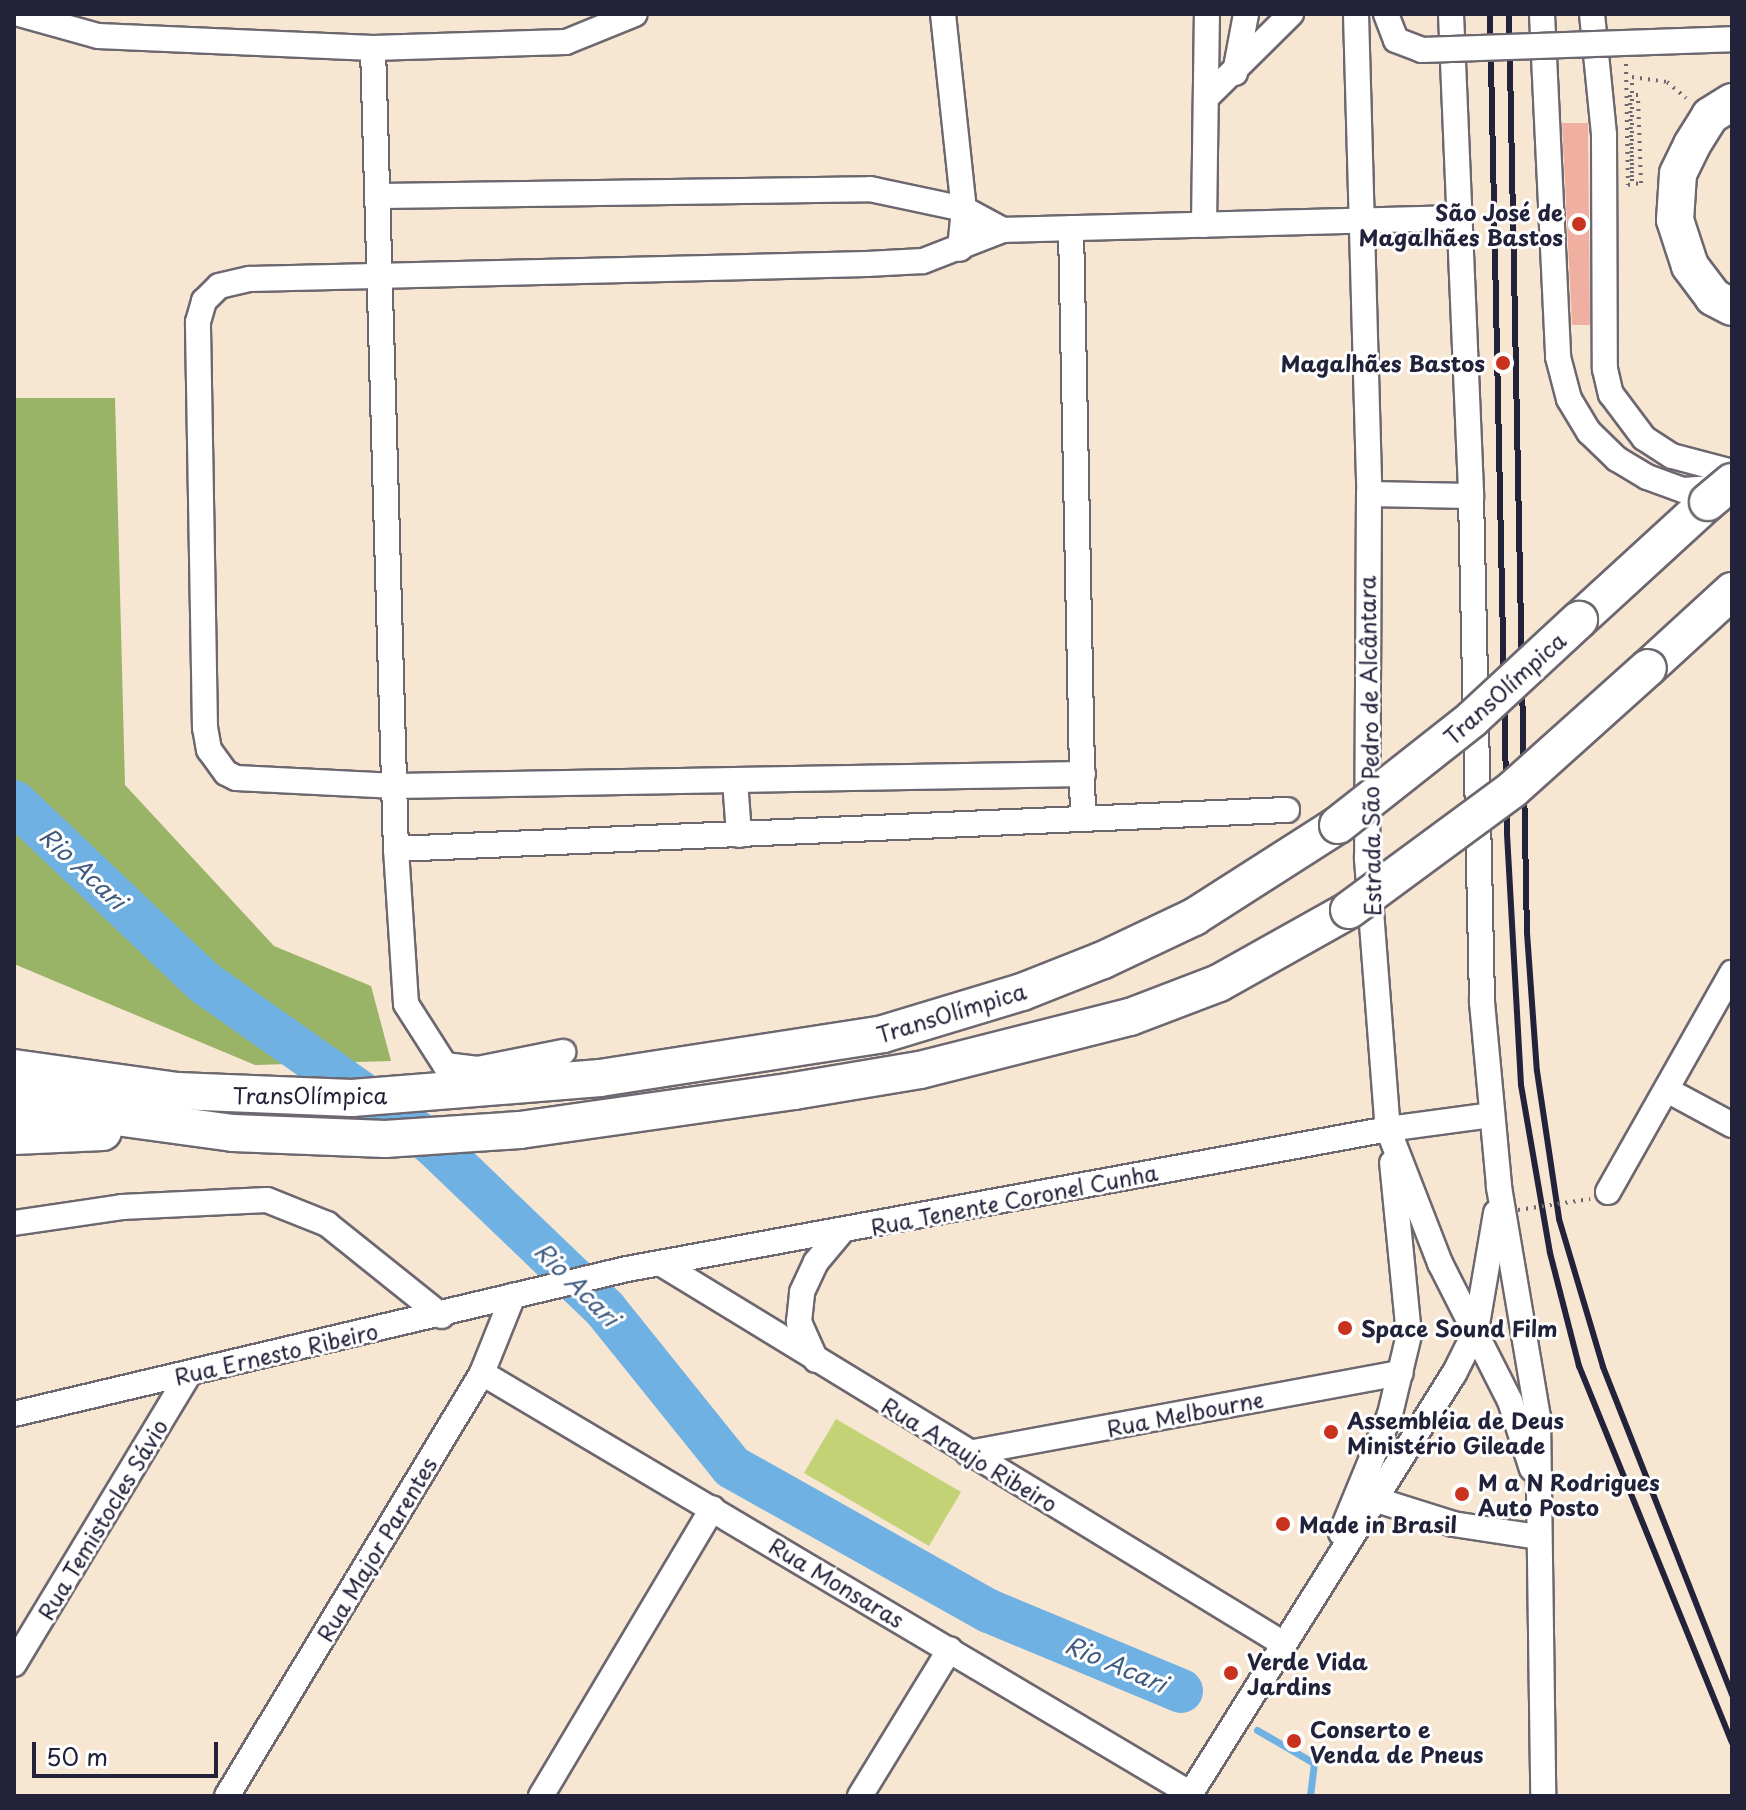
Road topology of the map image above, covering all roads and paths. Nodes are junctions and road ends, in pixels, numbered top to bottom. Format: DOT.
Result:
graph roads {
  1 [pos="19,14"];
  2 [pos="635,14"];
  3 [pos="943,14"];
  4 [pos="1207,14"];
  5 [pos="1246,14"];
  6 [pos="1291,14"];
  7 [pos="1356,14"];
  8 [pos="1386,14"];
  9 [pos="1451,14"];
  10 [pos="1542,14"];
  11 [pos="1592,14"];
  12 [pos="1732,39"];
  13 [pos="1626,42"];
  14 [pos="373,48"];
  15 [pos="1235,73"];
  16 [pos="1208,96"];
  17 [pos="1732,102"];
  18 [pos="1693,105"];
  19 [pos="381,196"];
  20 [pos="964,209"];
  21 [pos="1457,218"];
  22 [pos="1362,220"];
  23 [pos="1204,225"];
  24 [pos="1071,228"];
  25 [pos="1003,230"];
  26 [pos="960,249"];
  27 [pos="383,274"];
  28 [pos="1732,307"];
  29 [pos="1732,472"];
  30 [pos="1724,490"];
  31 [pos="1369,494"];
  32 [pos="1471,496"];
  33 [pos="1732,591"];
  34 [pos="1083,774"];
  35 [pos="735,780"];
  36 [pos="396,786"];
  37 [pos="1287,810"];
  38 [pos="1083,819"];
  39 [pos="739,835"];
  40 [pos="396,849"];
  41 [pos="1732,973"];
  42 [pos="14,1045"];
  43 [pos="563,1052"];
  44 [pos="14,1068"];
  45 [pos="92,1081"];
  46 [pos="1667,1090"];
  47 [pos="14,1103"];
  48 [pos="1492,1115"];
  49 [pos="1732,1125"];
  50 [pos="1388,1129"];
  51 [pos="239,1133"];
  52 [pos="14,1136"];
  53 [pos="1499,1187"];
  54 [pos="1599,1196"];
  55 [pos="1518,1210"];
  56 [pos="14,1223"];
  57 [pos="842,1231"];
  58 [pos="660,1263"];
  59 [pos="537,1292"];
  60 [pos="513,1296"];
  61 [pos="442,1316"];
  62 [pos="1476,1330"];
  63 [pos="816,1360"];
  64 [pos="482,1373"];
  65 [pos="1401,1373"];
  66 [pos="189,1374"];
  67 [pos="14,1414"];
  68 [pos="968,1453"];
  69 [pos="1540,1495"];
  70 [pos="1377,1500"];
  71 [pos="713,1508"];
  72 [pos="1538,1537"];
  73 [pos="1323,1575"];
  74 [pos="1282,1643"];
  75 [pos="950,1649"];
  76 [pos="14,1664"];
  77 [pos="1190,1795"];
  78 [pos="227,1796"];
  79 [pos="541,1796"];
  80 [pos="860,1796"];
  81 [pos="1543,1796"];
  1 -- 14 [label="street"];
  2 -- 14 [label="street"];
  3 -- 20 [label="street"];
  4 -- 16 [label="street"];
  5 -- 15 [label="street"];
  6 -- 15 [label="street"];
  7 -- 22 [label="street, Estrada São Pedro de Alcântara"];
  8 -- 13 [label="street, bridge"];
  9 -- 21 [label="street, Estrada São Pedro de Alcântara"];
  10 -- 30 [label="street, TransOlímpica"];
  11 -- 29 [label="street"];
  12 -- 13 [label="street, bridge"];
  13 -- 18 [label="path, bridge"];
  14 -- 19 [label="street"];
  15 -- 16 [label="street"];
  16 -- 23 [label="street"];
  17 -- 28 [label="highway"];
  19 -- 20 [label="street"];
  19 -- 27 [label="street"];
  20 -- 25 [label="street"];
  20 -- 26 [label="street"];
  21 -- 22 [label="street"];
  21 -- 32 [label="street, Estrada São Pedro de Alcântara"];
  22 -- 23 [label="street"];
  22 -- 31 [label="street, Estrada São Pedro de Alcântara"];
  23 -- 24 [label="street"];
  24 -- 25 [label="street"];
  24 -- 34 [label="street"];
  25 -- 26 [label="street"];
  26 -- 27 [label="street"];
  27 -- 36 [label="street"];
  27 -- 36 [label="street"];
  30 -- 45 [label="highway, TransOlímpica, bridge"];
  31 -- 32 [label="street"];
  31 -- 50 [label="street, Estrada São Pedro de Alcântara"];
  32 -- 48 [label="street, Estrada São Pedro de Alcântara"];
  33 -- 51 [label="highway, TransOlímpica, bridge"];
  34 -- 35 [label="street"];
  34 -- 38 [label="street"];
  35 -- 36 [label="street"];
  35 -- 39 [label="street"];
  36 -- 40 [label="street"];
  37 -- 38 [label="street"];
  38 -- 39 [label="street"];
  39 -- 40 [label="street"];
  40 -- 43 [label="street"];
  41 -- 46 [label="street"];
  42 -- 45 [label="highway"];
  44 -- 45 [label="highway, TransOlímpica"];
  46 -- 49 [label="street"];
  46 -- 54 [label="street"];
  47 -- 51 [label="highway, TransOlímpica"];
  48 -- 50 [label="street, Rua Tenente Coronel Cunha"];
  48 -- 53 [label="street, Estrada São Pedro de Alcântara"];
  50 -- 57 [label="street, Rua Tenente Coronel Cunha"];
  50 -- 62 [label="street, Estrada São Pedro de Alcântara"];
  50 -- 65 [label="street"];
  51 -- 52 [label="highway"];
  53 -- 62 [label="street"];
  53 -- 69 [label="street, Estrada São Pedro de Alcântara"];
  54 -- 55 [label="path, bridge"];
  56 -- 61 [label="street"];
  57 -- 58 [label="street, Rua Tenente Coronel Cunha"];
  57 -- 63 [label="street"];
  58 -- 59 [label="street, Rua Tenente Coronel Cunha"];
  58 -- 63 [label="street, Rua Araujo Ribeiro"];
  59 -- 60 [label="street, Rua Ernesto Ribeiro"];
  60 -- 61 [label="street, Rua Ernesto Ribeiro"];
  60 -- 64 [label="street, Rua Major Parentes"];
  61 -- 66 [label="street, Rua Ernesto Ribeiro"];
  62 -- 69 [label="street, Estrada São Pedro de Alcântara"];
  62 -- 70 [label="street"];
  63 -- 68 [label="street, Rua Araujo Ribeiro"];
  64 -- 71 [label="street, Rua Monsaras"];
  64 -- 78 [label="street, Rua Major Parentes"];
  65 -- 68 [label="street, Rua Melbourne"];
  65 -- 73 [label="street"];
  66 -- 67 [label="street, Rua Ernesto Ribeiro"];
  66 -- 76 [label="street, Rua Temistocles Sávio"];
  68 -- 74 [label="street, Rua Araujo Ribeiro"];
  69 -- 72 [label="street, Estrada São Pedro de Alcântara"];
  70 -- 72 [label="street"];
  70 -- 73 [label="street"];
  71 -- 75 [label="street, Rua Monsaras"];
  71 -- 79 [label="street"];
  72 -- 81 [label="street, Estrada São Pedro de Alcântara"];
  73 -- 74 [label="street"];
  74 -- 77 [label="street"];
  75 -- 77 [label="street, Rua Monsaras"];
  75 -- 80 [label="street"];
}
